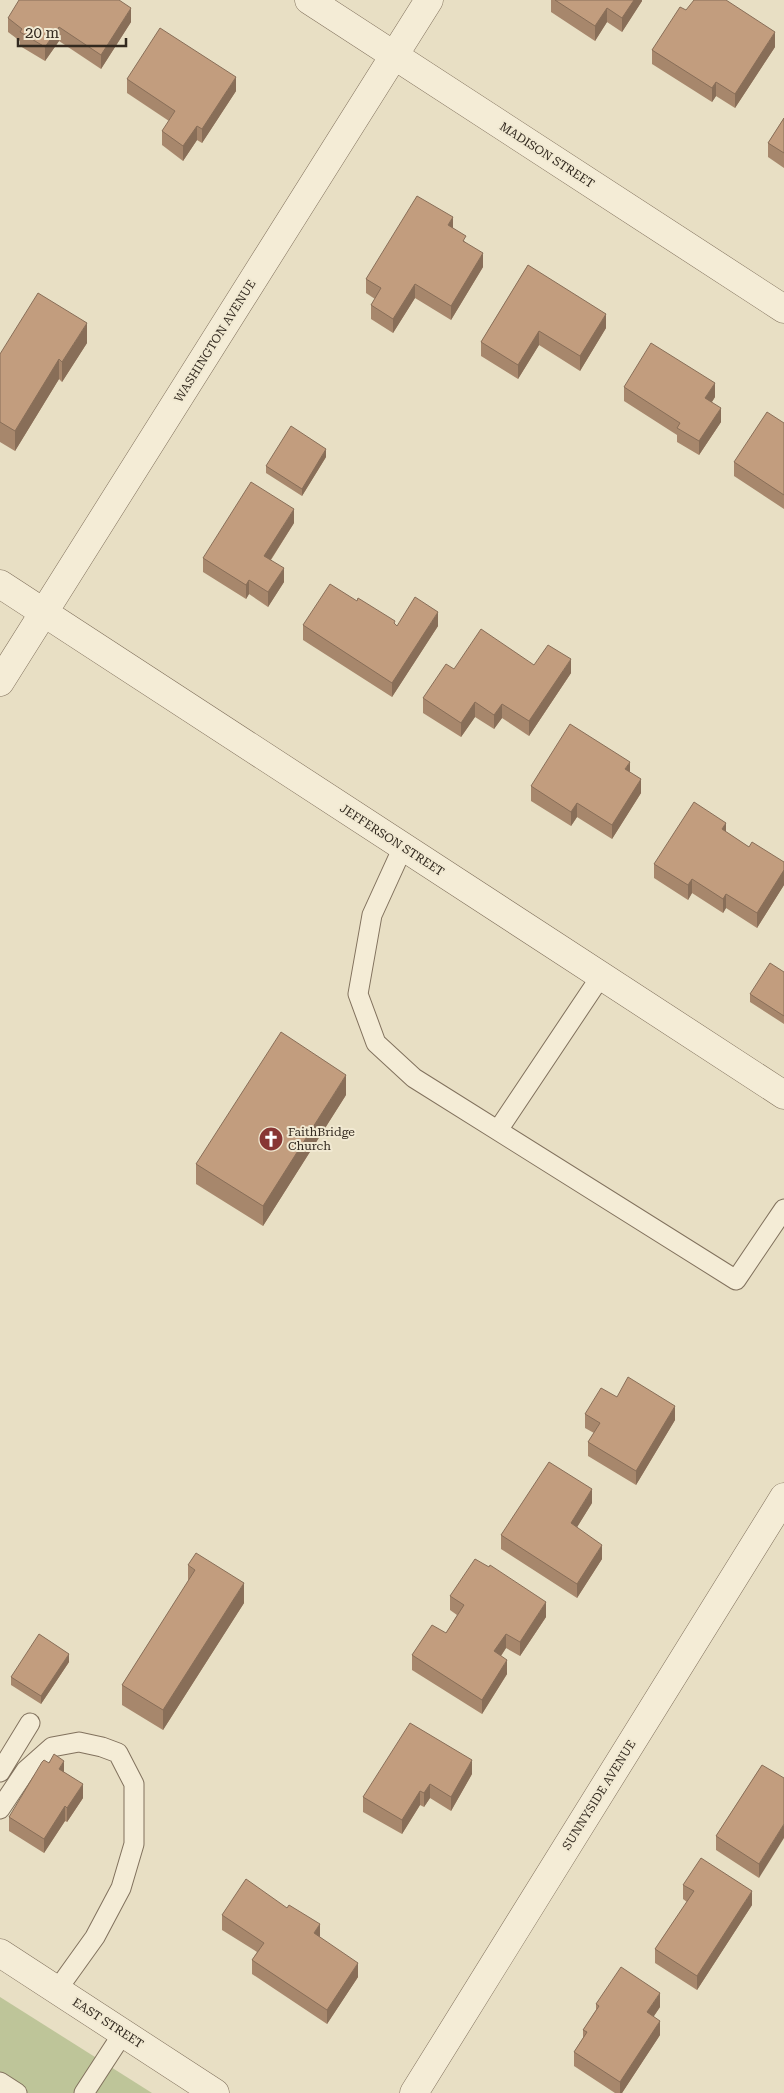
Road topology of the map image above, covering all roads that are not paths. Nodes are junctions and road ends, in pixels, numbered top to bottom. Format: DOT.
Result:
graph roads {
  1 [pos="309,0"];
  2 [pos="429,0"];
  3 [pos="394,55"];
  4 [pos="784,309"];
  5 [pos="0,584"];
  6 [pos="44,613"];
  7 [pos="0,682"];
  8 [pos="403,847"];
  9 [pos="601,976"];
  10 [pos="784,1095"];
  11 [pos="498,1130"];
  12 [pos="784,1209"];
  13 [pos="784,1497"];
  14 [pos="30,1723"];
  15 [pos="0,1772"];
  16 [pos="0,1809"];
  17 [pos="0,1953"];
  18 [pos="57,1990"];
  19 [pos="123,2033"];
  20 [pos="0,2082"];
  21 [pos="17,2093"];
  22 [pos="84,2093"];
  23 [pos="215,2093"];
  24 [pos="414,2093"];
  1 -- 3 [label="street, MADISON STREET"];
  2 -- 3 [label="street, WASHINGTON AVENUE"];
  3 -- 4 [label="street, MADISON STREET"];
  3 -- 6 [label="street, WASHINGTON AVENUE"];
  5 -- 6 [label="street, JEFFERSON STREET"];
  6 -- 7 [label="street, WASHINGTON AVENUE"];
  6 -- 8 [label="street, JEFFERSON STREET"];
  8 -- 9 [label="street, JEFFERSON STREET"];
  8 -- 11 [label="lane"];
  9 -- 10 [label="street, JEFFERSON STREET"];
  9 -- 11 [label="lane"];
  11 -- 12 [label="lane"];
  13 -- 24 [label="street, SUNNYSIDE AVENUE"];
  14 -- 15 [label="lane"];
  16 -- 18 [label="lane"];
  17 -- 18 [label="street, EAST STREET"];
  18 -- 19 [label="street, EAST STREET"];
  19 -- 22 [label="lane"];
  19 -- 23 [label="street, EAST STREET"];
  20 -- 21 [label="lane"];
}
